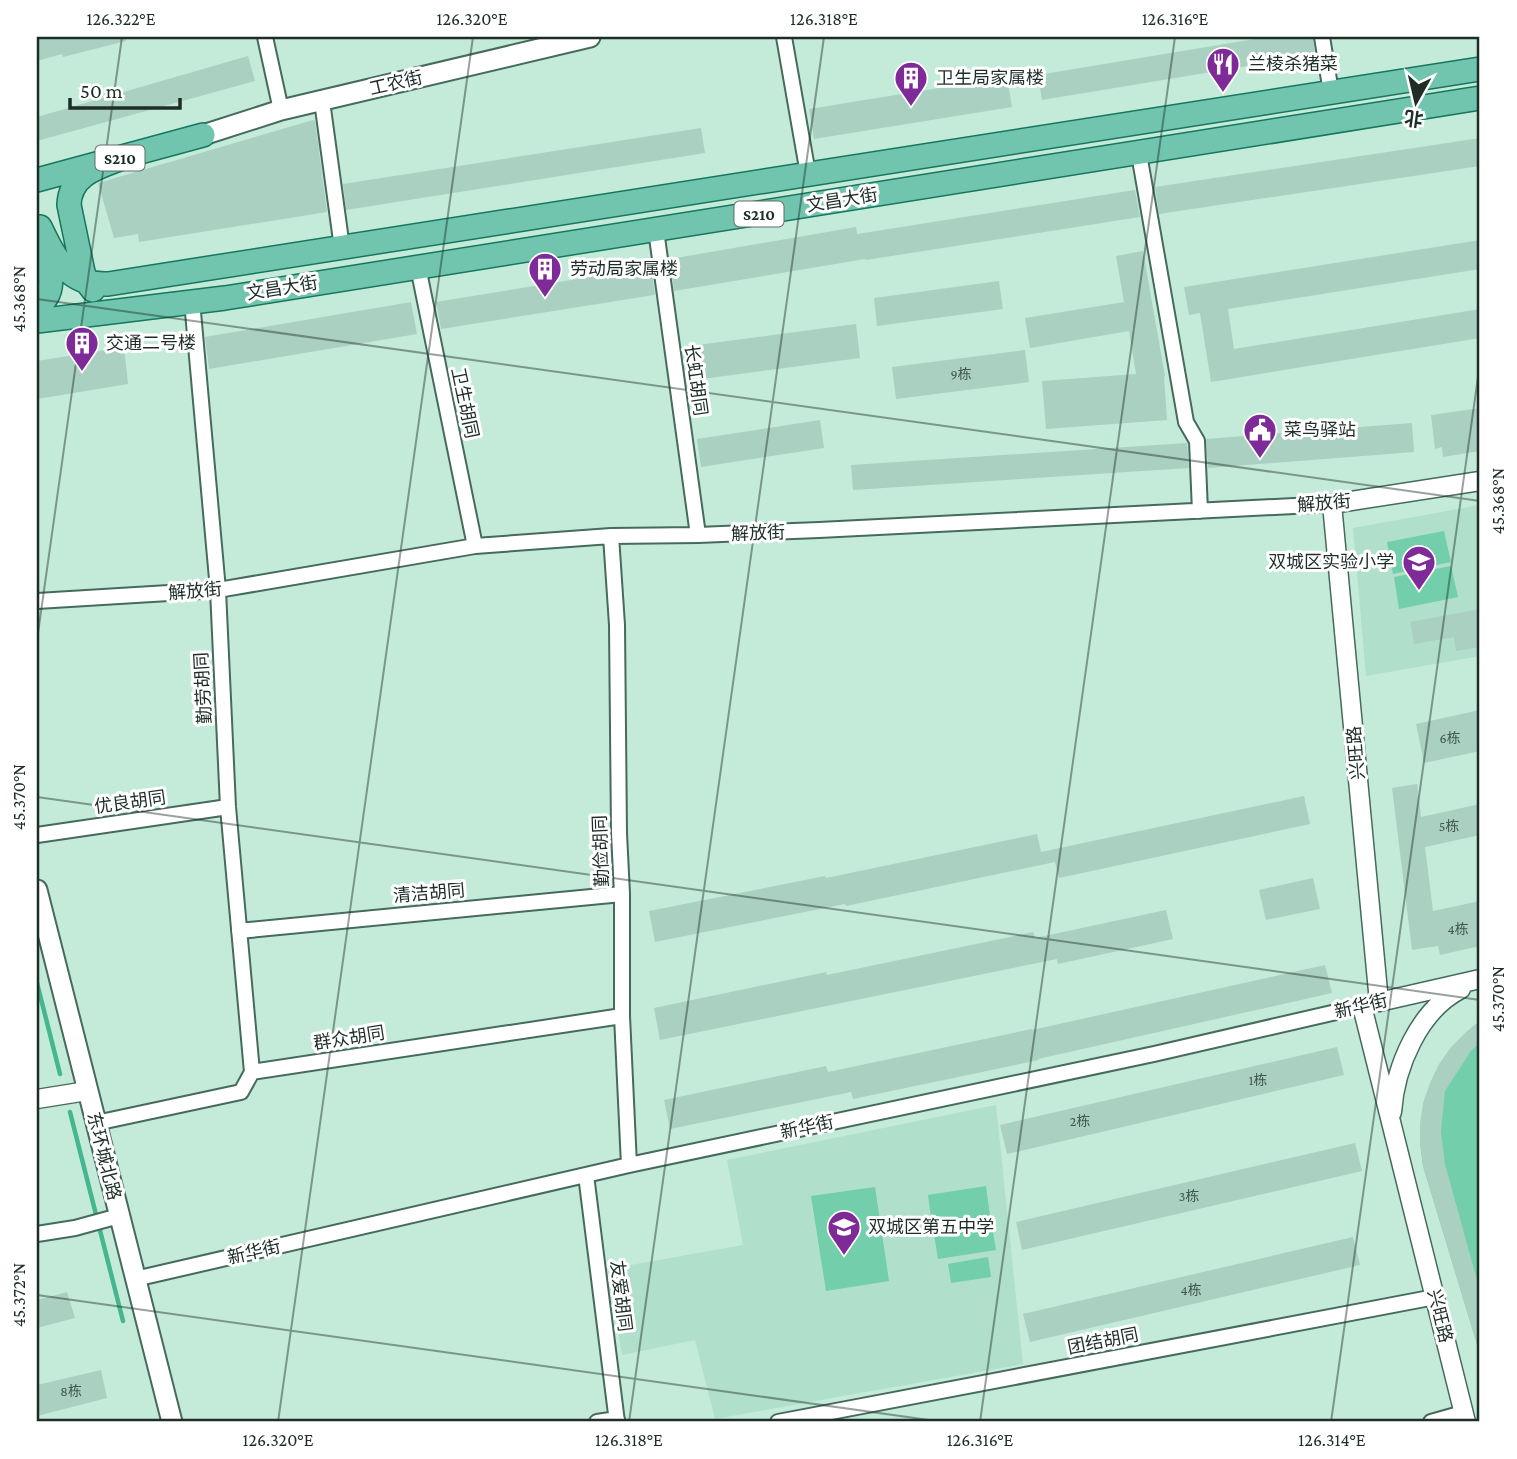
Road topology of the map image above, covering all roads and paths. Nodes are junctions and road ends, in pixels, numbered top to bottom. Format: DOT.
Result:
graph roads {
  1 [pos="265,37"];
  2 [pos="590,37"];
  3 [pos="784,37"];
  4 [pos="1322,37"];
  5 [pos="1480,69"];
  6 [pos="1331,92"];
  7 [pos="1480,99"];
  8 [pos="322,100"];
  9 [pos="281,110"];
  10 [pos="203,135"];
  11 [pos="1139,154"];
  12 [pos="130,155"];
  13 [pos="808,174"];
  14 [pos="37,180"];
  15 [pos="38,220"];
  16 [pos="656,230"];
  17 [pos="342,248"];
  18 [pos="418,267"];
  19 [pos="86,281"];
  20 [pos="225,298"];
  21 [pos="192,302"];
  22 [pos="37,307"];
  23 [pos="37,321"];
  24 [pos="1480,481"];
  25 [pos="1332,504"];
  26 [pos="1200,511"];
  27 [pos="698,535"];
  28 [pos="611,536"];
  29 [pos="475,546"];
  30 [pos="218,590"];
  31 [pos="37,601"];
  32 [pos="228,807"];
  33 [pos="37,835"];
  34 [pos="37,890"];
  35 [pos="622,894"];
  36 [pos="40,913"];
  37 [pos="239,931"];
  38 [pos="1480,979"];
  39 [pos="1371,1004"];
  40 [pos="622,1017"];
  41 [pos="252,1072"];
  42 [pos="88,1091"];
  43 [pos="37,1099"];
  44 [pos="96,1123"];
  45 [pos="1392,1129"];
  46 [pos="629,1165"];
  47 [pos="586,1175"];
  48 [pos="105,1220"];
  49 [pos="37,1234"];
  50 [pos="135,1279"];
  51 [pos="1435,1297"];
  52 [pos="1465,1418"];
  53 [pos="617,1421"];
  54 [pos="172,1422"];
  55 [pos="597,1422"];
  56 [pos="779,1422"];
  57 [pos="1430,1422"];
  1 -- 9 [label="street"];
  2 -- 8 [label="main road, 工农街"];
  3 -- 13 [label="street"];
  4 -- 6 [label="street"];
  5 -- 6 [label="main road, 文昌大街"];
  6 -- 13 [label="main road, 文昌大街"];
  7 -- 11 [label="main road, 文昌大街 / S210"];
  8 -- 9 [label="main road, 工农街"];
  8 -- 17 [label="street"];
  9 -- 10 [label="main road, 工农街"];
  10 -- 12 [label="main road, S210"];
  11 -- 16 [label="main road, 文昌大街 / S210"];
  11 -- 26 [label="street"];
  12 -- 14 [label="main road, S210"];
  12 -- 19 [label="main road"];
  13 -- 17 [label="main road, 文昌大街"];
  15 -- 19 [label="main road"];
  15 -- 22 [label="main road"];
  16 -- 18 [label="main road, 文昌大街 / S210"];
  16 -- 27 [label="street, 长虹胡同"];
  17 -- 19 [label="main road, 文昌大街"];
  18 -- 20 [label="main road, 文昌大街 / S210"];
  18 -- 29 [label="street, 卫生胡同"];
  19 -- 20 [label="main road"];
  20 -- 21 [label="main road, 文昌大街 / S210"];
  21 -- 23 [label="main road, 文昌大街 / S210"];
  21 -- 30 [label="street, 勤劳胡同"];
  24 -- 25 [label="street, 解放街"];
  25 -- 26 [label="street, 解放街"];
  25 -- 39 [label="street, 兴旺路"];
  26 -- 27 [label="street, 解放街"];
  27 -- 28 [label="street, 解放街"];
  28 -- 29 [label="street, 解放街"];
  28 -- 35 [label="street, 勤俭胡同"];
  29 -- 30 [label="street, 解放街"];
  30 -- 31 [label="street, 解放街"];
  30 -- 32 [label="street, 勤劳胡同"];
  32 -- 33 [label="street, 优良胡同"];
  32 -- 37 [label="street, 勤劳胡同"];
  34 -- 36 [label="main road, 东环城北路"];
  35 -- 37 [label="street, 清洁胡同"];
  35 -- 40 [label="street, 勤俭胡同"];
  36 -- 42 [label="main road, 东环城北路"];
  37 -- 41 [label="street, 勤劳胡同"];
  38 -- 39 [label="street, 新华街"];
  38 -- 45 [label="street"];
  39 -- 45 [label="street, 兴旺路"];
  39 -- 46 [label="street, 新华街"];
  40 -- 41 [label="street, 群众胡同"];
  40 -- 46 [label="street, 勤俭胡同"];
  41 -- 44 [label="street"];
  42 -- 43 [label="street"];
  42 -- 44 [label="main road, 东环城北路"];
  44 -- 48 [label="main road, 东环城北路"];
  45 -- 51 [label="street, 兴旺路"];
  46 -- 47 [label="street, 新华街"];
  47 -- 50 [label="street, 新华街"];
  47 -- 53 [label="street, 友爱胡同"];
  48 -- 49 [label="street"];
  48 -- 50 [label="main road, 东环城北路"];
  50 -- 54 [label="main road, 东环城北路"];
  51 -- 52 [label="street, 兴旺路"];
  51 -- 56 [label="street, 团结胡同"];
  52 -- 57 [label="street"];
  53 -- 55 [label="street"];
}
